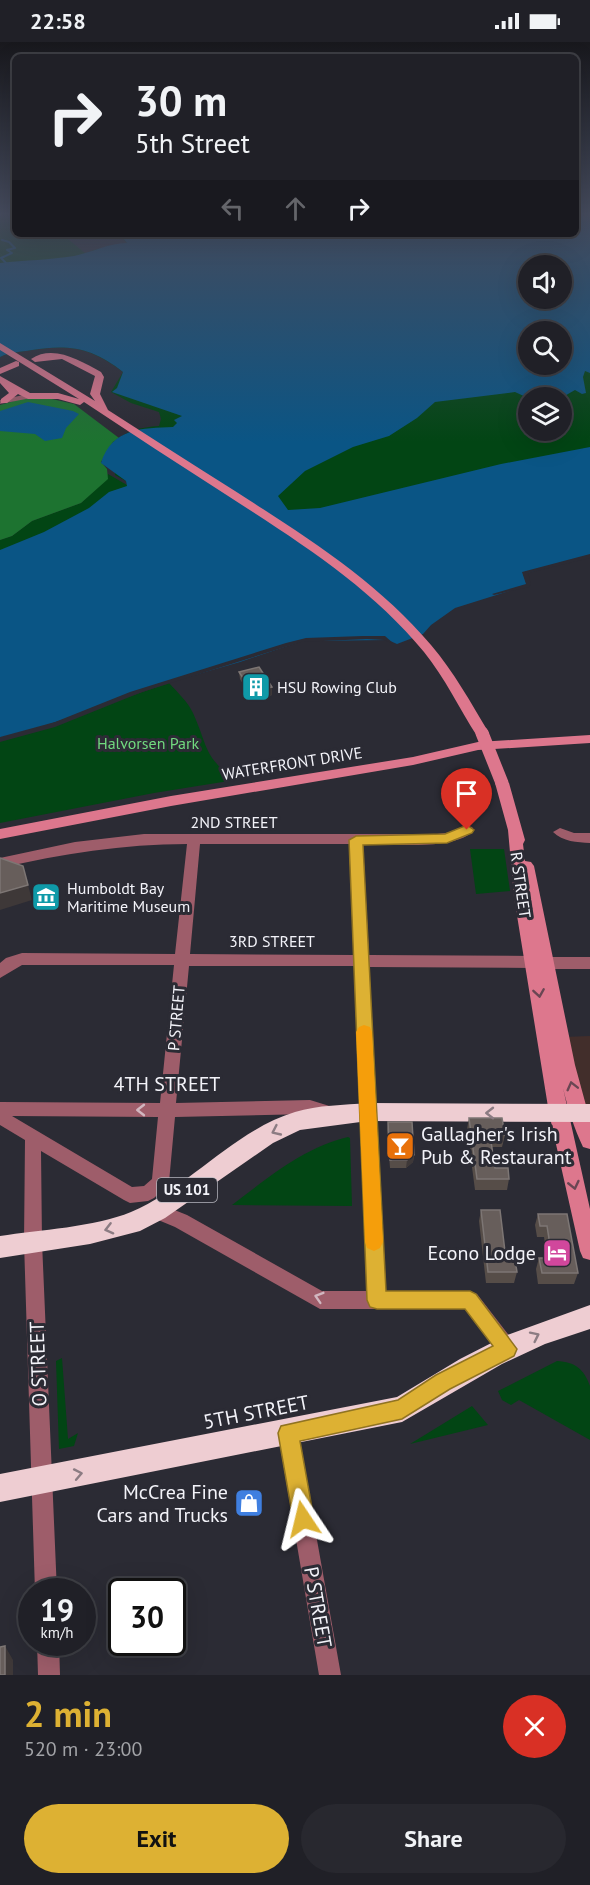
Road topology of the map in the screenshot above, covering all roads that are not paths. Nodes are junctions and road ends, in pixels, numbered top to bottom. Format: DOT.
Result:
graph roads {
  1 [pos="0,346"];
  2 [pos="25,361"];
  3 [pos="0,371"];
  4 [pos="48,376"];
  5 [pos="4,381"];
  6 [pos="98,382"];
  7 [pos="28,396"];
  8 [pos="2,401"];
  9 [pos="107,414"];
  10 [pos="590,739"];
  11 [pos="467,830"];
  12 [pos="560,832"];
  13 [pos="0,834"];
  14 [pos="194,838"];
  15 [pos="590,838"];
  16 [pos="356,840"];
  17 [pos="0,863"];
  18 [pos="181,958"];
  19 [pos="362,960"];
  20 [pos="540,962"];
  21 [pos="590,963"];
  22 [pos="5,967"];
  23 [pos="0,1109"];
  24 [pos="167,1110"];
  25 [pos="368,1112"];
  26 [pos="575,1113"];
  27 [pos="332,1115"];
  28 [pos="0,1117"];
  29 [pos="33,1137"];
  30 [pos="590,1141"];
  31 [pos="153,1202"];
  32 [pos="33,1242"];
  33 [pos="0,1247"];
  34 [pos="590,1251"];
  35 [pos="377,1300"];
  36 [pos="590,1317"];
  37 [pos="507,1349"];
  38 [pos="288,1433"];
  39 [pos="42,1481"];
  40 [pos="0,1488"];
  41 [pos="45,1578"];
  42 [pos="48,1656"];
  43 [pos="49,1675"];
  44 [pos="330,1675"];
  1 -- 2 [label="main road"];
  2 -- 3 [label="main road"];
  2 -- 4 [label="main road"];
  2 -- 6 [label="main road"];
  2 -- 7 [label="main road"];
  4 -- 6 [label="main road"];
  4 -- 9 [label="main road"];
  5 -- 7 [label="main road"];
  5 -- 8 [label="main road"];
  6 -- 9 [label="main road"];
  7 -- 8 [label="street"];
  7 -- 9 [label="main road"];
  9 -- 20 [label="main road, R STREET, bridge"];
  10 -- 13 [label="main road, WATERFRONT DRIVE"];
  11 -- 16 [label="street, 2ND STREET"];
  12 -- 15 [label="street"];
  14 -- 16 [label="street, 2ND STREET"];
  14 -- 17 [label="street, 2ND STREET"];
  14 -- 18 [label="street, P STREET"];
  16 -- 19 [label="street"];
  18 -- 19 [label="street, 3RD STREET"];
  18 -- 22 [label="street, 3RD STREET"];
  18 -- 24 [label="street, P STREET"];
  19 -- 20 [label="street, 3RD STREET"];
  19 -- 25 [label="street"];
  20 -- 21 [label="street, 3RD STREET"];
  20 -- 26 [label="main road, R STREET"];
  24 -- 23 [label="street, 4TH STREET, one-way"];
  24 -- 27 [label="street, 4TH STREET"];
  24 -- 31 [label="street, P STREET"];
  26 -- 25 [label="highway, 4TH STREET / US 101, one-way"];
  25 -- 27 [label="highway, 4TH STREET / US 101"];
  25 -- 35 [label="street"];
  26 -- 30 [label="main road, R STREET"];
  26 -- 34 [label="main road, R STREET, one-way"];
  27 -- 31 [label="highway, 4TH STREET / US 101, one-way"];
  28 -- 29 [label="street"];
  29 -- 31 [label="street"];
  29 -- 32 [label="street, O STREET"];
  31 -- 32 [label="highway, 4TH STREET / US 101, one-way"];
  35 -- 31 [label="street, one-way"];
  32 -- 33 [label="highway, 4TH STREET / US 101"];
  32 -- 39 [label="street, O STREET"];
  35 -- 37 [label="street"];
  37 -- 36 [label="highway, 5TH STREET, one-way"];
  37 -- 38 [label="highway, 5TH STREET"];
  39 -- 38 [label="highway, 5TH STREET, one-way"];
  38 -- 44 [label="street, P STREET"];
  39 -- 40 [label="highway, 5TH STREET"];
  39 -- 41 [label="street, O STREET"];
  42 -- 43 [label="street"];
}
